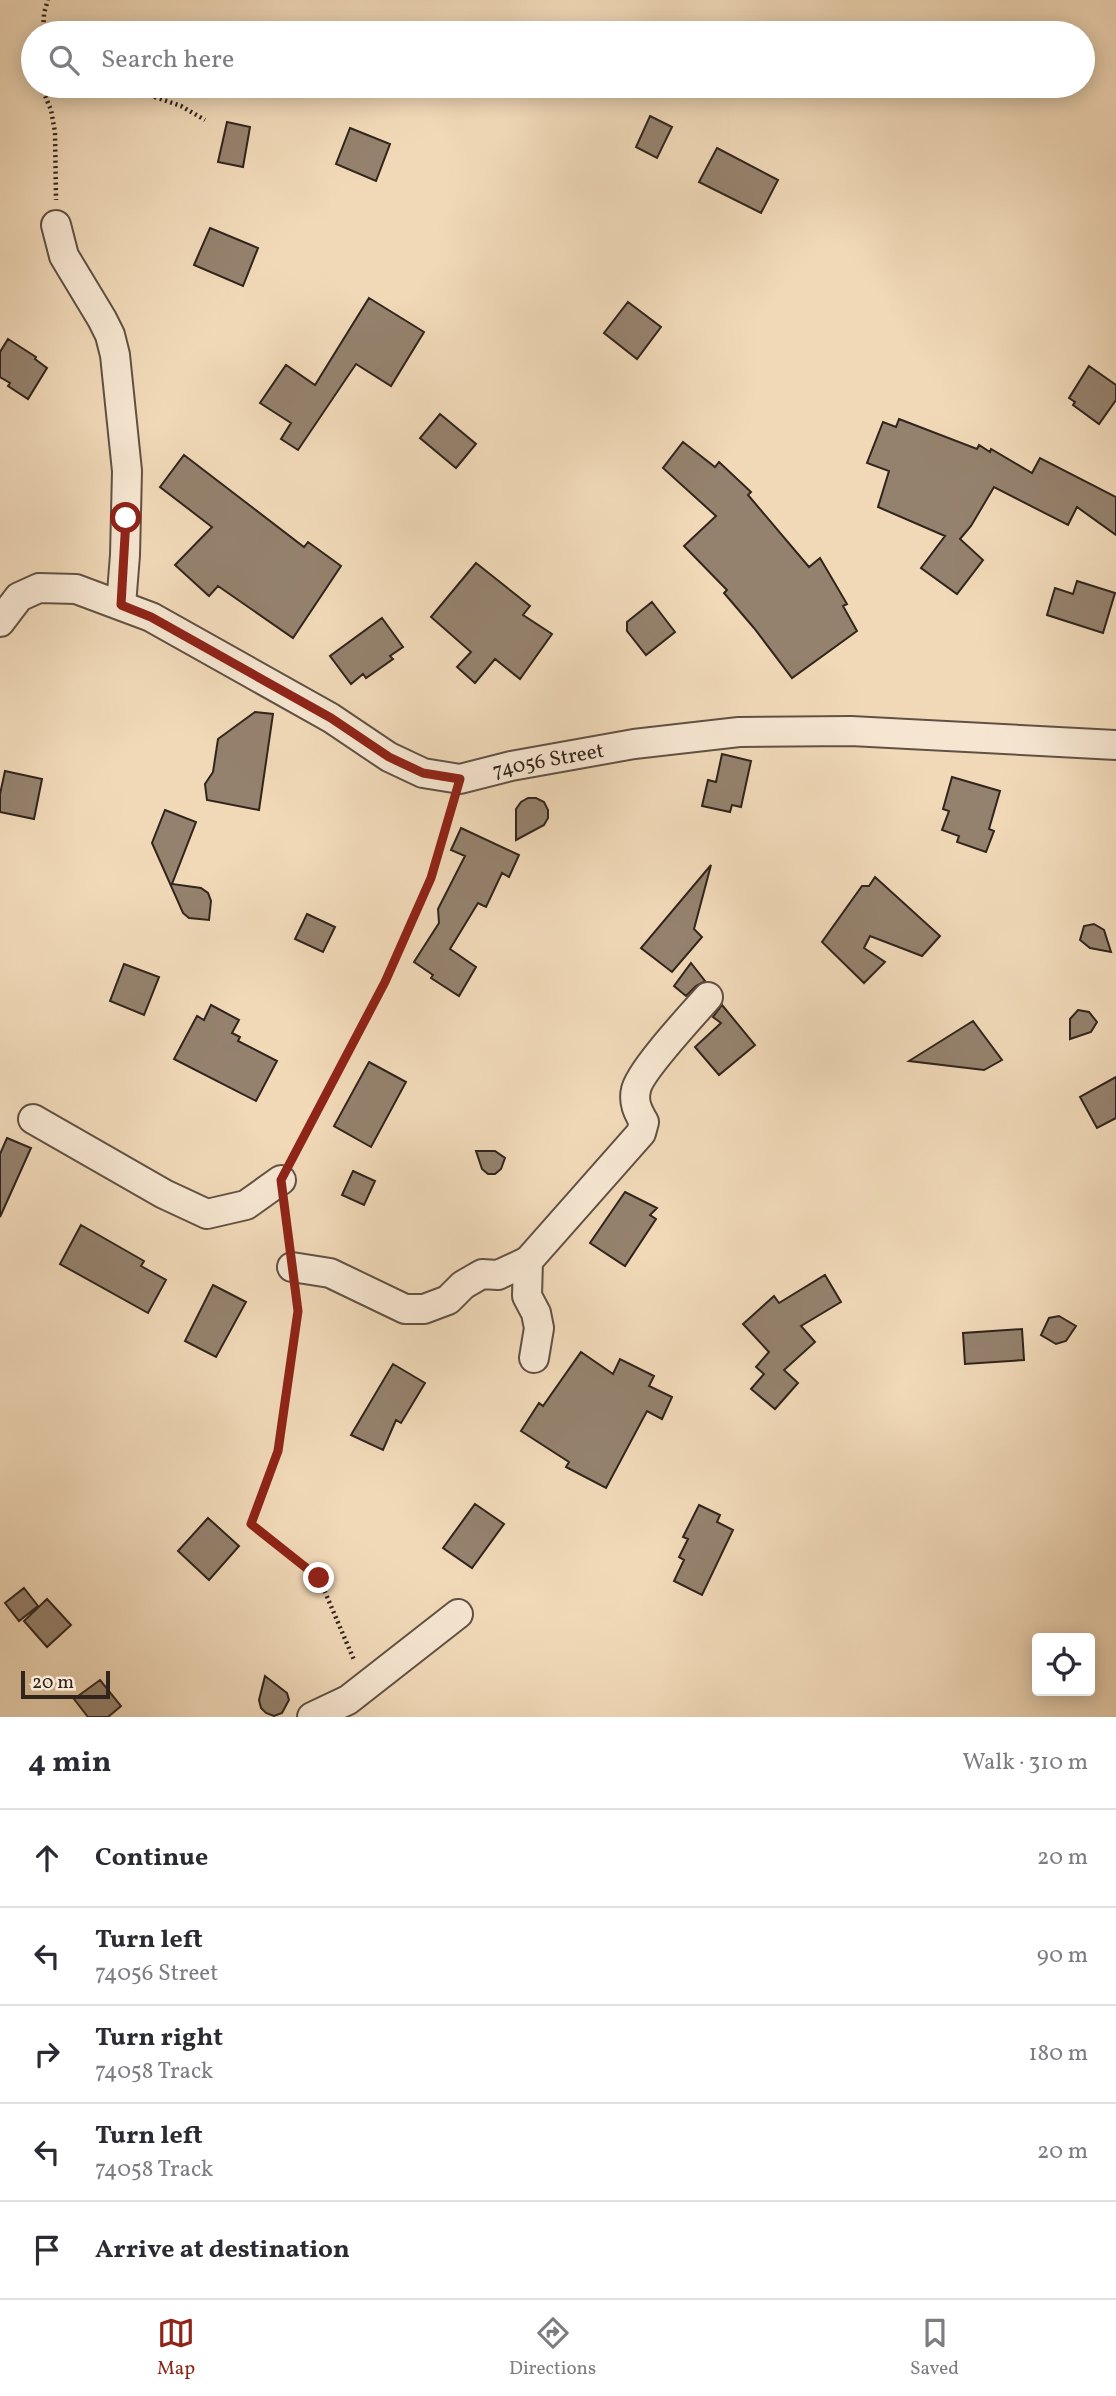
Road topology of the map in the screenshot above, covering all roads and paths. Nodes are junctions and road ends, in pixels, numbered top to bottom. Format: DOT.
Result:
graph roads {
  1 [pos="48,0"];
  2 [pos="44,21"];
  3 [pos="46,98"];
  4 [pos="158,98"];
  5 [pos="205,120"];
  6 [pos="56,225"];
  7 [pos="121,605"];
  8 [pos="0,622"];
  9 [pos="1116,745"];
  10 [pos="460,779"];
  11 [pos="708,997"];
  12 [pos="33,1119"];
  13 [pos="281,1180"];
  14 [pos="528,1261"];
  15 [pos="292,1267"];
  16 [pos="534,1358"];
  17 [pos="458,1614"];
  18 [pos="365,1687"];
  19 [pos="312,1717"];
  1 -- 2 [label="path"];
  3 -- 6 [label="path"];
  4 -- 5 [label="path"];
  6 -- 7 [label="street"];
  7 -- 8 [label="street, 74056 Street"];
  7 -- 10 [label="street, 74056 Street"];
  9 -- 10 [label="street, 74056 Street"];
  10 -- 13 [label="path"];
  11 -- 14 [label="street"];
  12 -- 13 [label="street"];
  13 -- 15 [label="path"];
  14 -- 15 [label="street"];
  14 -- 16 [label="street"];
  15 -- 18 [label="path"];
  17 -- 18 [label="street"];
  18 -- 19 [label="street"];
}
